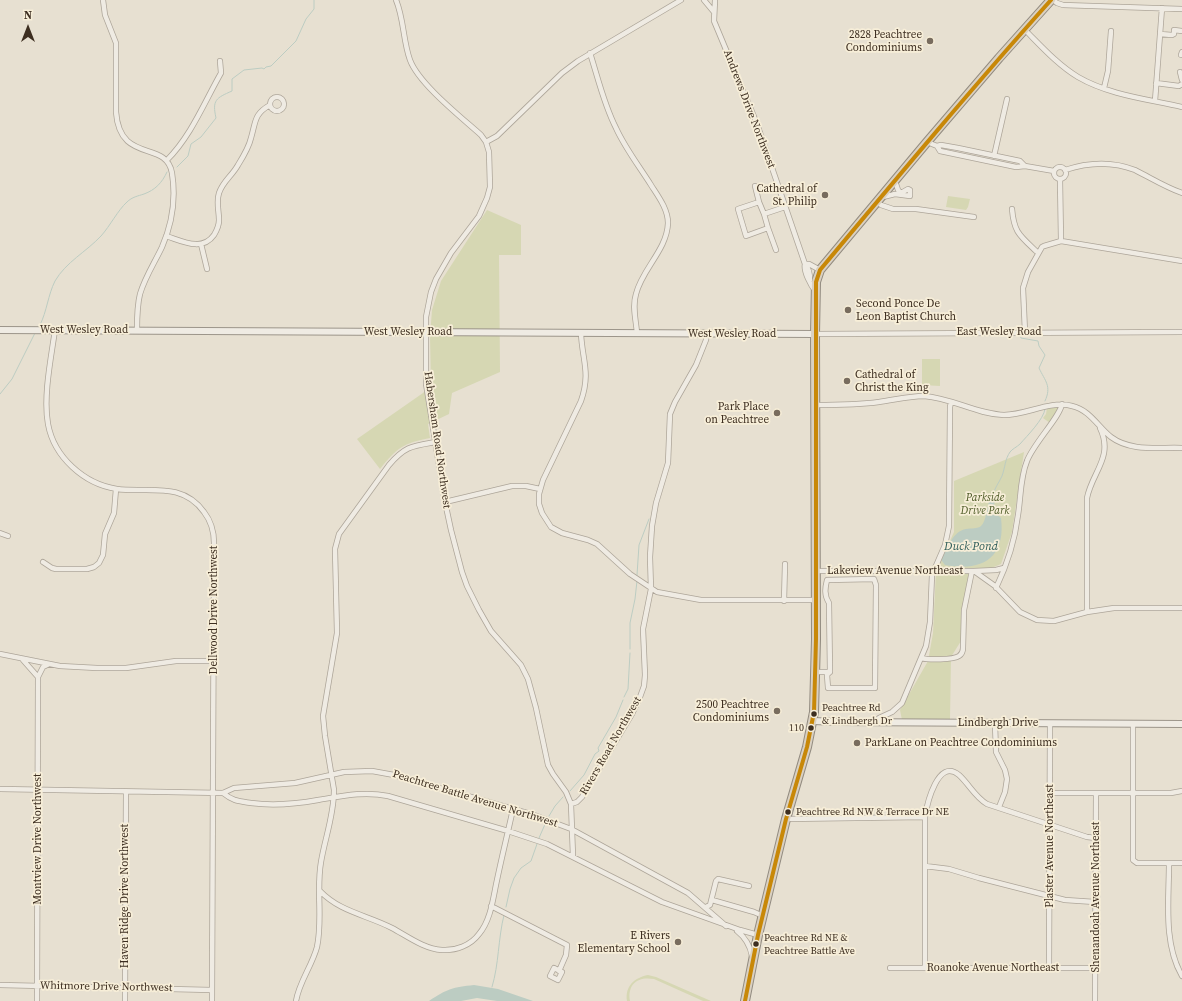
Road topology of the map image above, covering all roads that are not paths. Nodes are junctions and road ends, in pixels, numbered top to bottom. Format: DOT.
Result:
graph roads {
  1 [pos="103,0"];
  2 [pos="396,0"];
  3 [pos="681,0"];
  4 [pos="704,0"];
  5 [pos="714,0"];
  6 [pos="1052,0"];
  7 [pos="1162,8"];
  8 [pos="1182,9"];
  9 [pos="714,12"];
  10 [pos="1024,30"];
  11 [pos="1111,31"];
  12 [pos="1182,31"];
  13 [pos="1160,34"];
  14 [pos="590,53"];
  15 [pos="220,61"];
  16 [pos="1180,72"];
  17 [pos="1182,80"];
  18 [pos="1156,82"];
  19 [pos="1182,84"];
  20 [pos="1104,88"];
  21 [pos="1006,99"];
  22 [pos="1155,101"];
  23 [pos="270,105"];
  24 [pos="1182,107"];
  25 [pos="486,142"];
  26 [pos="927,142"];
  27 [pos="937,146"];
  28 [pos="958,148"];
  29 [pos="978,152"];
  30 [pos="956,154"];
  31 [pos="994,156"];
  32 [pos="977,159"];
  33 [pos="166,160"];
  34 [pos="1025,166"];
  35 [pos="1065,170"];
  36 [pos="1054,171"];
  37 [pos="1060,179"];
  38 [pos="895,181"];
  39 [pos="755,186"];
  40 [pos="1182,193"];
  41 [pos="879,199"];
  42 [pos="759,202"];
  43 [pos="785,207"];
  44 [pos="1012,209"];
  45 [pos="764,214"];
  46 [pos="974,217"];
  47 [pos="768,228"];
  48 [pos="166,236"];
  49 [pos="1061,242"];
  50 [pos="201,244"];
  51 [pos="776,250"];
  52 [pos="1036,251"];
  53 [pos="1182,260"];
  54 [pos="805,264"];
  55 [pos="207,269"];
  56 [pos="820,270"];
  57 [pos="816,296"];
  58 [pos="0,330"];
  59 [pos="55,330"];
  60 [pos="137,330"];
  61 [pos="426,332"];
  62 [pos="1025,332"];
  63 [pos="1182,332"];
  64 [pos="581,333"];
  65 [pos="637,333"];
  66 [pos="707,333"];
  67 [pos="816,334"];
  68 [pos="951,402"];
  69 [pos="1062,404"];
  70 [pos="816,405"];
  71 [pos="1098,424"];
  72 [pos="436,442"];
  73 [pos="1182,448"];
  74 [pos="116,488"];
  75 [pos="540,489"];
  76 [pos="445,502"];
  77 [pos="0,533"];
  78 [pos="8,536"];
  79 [pos="43,562"];
  80 [pos="786,564"];
  81 [pos="1004,568"];
  82 [pos="816,571"];
  83 [pos="859,571"];
  84 [pos="868,571"];
  85 [pos="933,571"];
  86 [pos="973,571"];
  87 [pos="858,579"];
  88 [pos="867,579"];
  89 [pos="996,588"];
  90 [pos="651,589"];
  91 [pos="815,600"];
  92 [pos="784,601"];
  93 [pos="1182,608"];
  94 [pos="1087,612"];
  95 [pos="0,654"];
  96 [pos="21,658"];
  97 [pos="921,658"];
  98 [pos="214,661"];
  99 [pos="48,664"];
  100 [pos="816,672"];
  101 [pos="830,672"];
  102 [pos="38,677"];
  103 [pos="813,720"];
  104 [pos="875,722"];
  105 [pos="995,724"];
  106 [pos="1050,724"];
  107 [pos="1132,724"];
  108 [pos="1182,724"];
  109 [pos="332,774"];
  110 [pos="0,789"];
  111 [pos="38,790"];
  112 [pos="1182,791"];
  113 [pos="126,792"];
  114 [pos="213,793"];
  115 [pos="222,793"];
  116 [pos="1050,793"];
  117 [pos="1096,793"];
  118 [pos="1132,794"];
  119 [pos="334,797"];
  120 [pos="571,804"];
  121 [pos="999,808"];
  122 [pos="513,809"];
  123 [pos="925,817"];
  124 [pos="786,819"];
  125 [pos="1050,824"];
  126 [pos="571,829"];
  127 [pos="508,831"];
  128 [pos="1096,838"];
  129 [pos="573,856"];
  130 [pos="1169,863"];
  131 [pos="1182,863"];
  132 [pos="925,866"];
  133 [pos="749,886"];
  134 [pos="320,891"];
  135 [pos="1049,895"];
  136 [pos="712,900"];
  137 [pos="1095,902"];
  138 [pos="491,906"];
  139 [pos="706,907"];
  140 [pos="763,916"];
  141 [pos="726,926"];
  142 [pos="732,928"];
  143 [pos="758,934"];
  144 [pos="753,961"];
  145 [pos="890,968"];
  146 [pos="926,968"];
  147 [pos="1049,968"];
  148 [pos="1095,968"];
  149 [pos="559,971"];
  150 [pos="1182,976"];
  151 [pos="0,985"];
  152 [pos="37,986"];
  153 [pos="125,988"];
  154 [pos="212,990"];
  155 [pos="37,1001"];
  156 [pos="125,1001"];
  157 [pos="212,1001"];
  158 [pos="296,1001"];
  159 [pos="745,1001"];
  160 [pos="1095,1001"];
  1 -- 33 [label="street"];
  2 -- 25 [label="street"];
  3 -- 14 [label="street"];
  4 -- 9 [label="street"];
  5 -- 9 [label="street, Andrews Drive Northwest"];
  6 -- 7 [label="street"];
  6 -- 10 [label="highway"];
  7 -- 8 [label="street"];
  7 -- 13 [label="street"];
  9 -- 43 [label="street, Andrews Drive Northwest"];
  10 -- 20 [label="street"];
  10 -- 26 [label="highway"];
  11 -- 20 [label="street"];
  12 -- 13 [label="street"];
  13 -- 18 [label="street"];
  14 -- 25 [label="street"];
  14 -- 65 [label="street"];
  15 -- 33 [label="street"];
  16 -- 17 [label="street"];
  18 -- 19 [label="street"];
  18 -- 22 [label="street"];
  20 -- 22 [label="street"];
  21 -- 31 [label="street"];
  22 -- 24 [label="street"];
  23 -- 50 [label="street"];
  25 -- 61 [label="street, Habersham Road Northwest"];
  26 -- 27 [label="street"];
  26 -- 38 [label="highway"];
  27 -- 28 [label="street"];
  27 -- 30 [label="street"];
  28 -- 29 [label="street"];
  28 -- 30 [label="street"];
  29 -- 31 [label="street"];
  29 -- 32 [label="street"];
  30 -- 32 [label="street"];
  31 -- 34 [label="street"];
  32 -- 34 [label="street"];
  33 -- 48 [label="street"];
  34 -- 36 [label="street"];
  35 -- 36 [label="street"];
  35 -- 37 [label="street"];
  35 -- 40 [label="street"];
  36 -- 37 [label="street"];
  37 -- 49 [label="street"];
  38 -- 41 [label="highway"];
  38 -- 41 [label="street"];
  39 -- 42 [label="street"];
  41 -- 46 [label="street"];
  41 -- 56 [label="highway"];
  42 -- 45 [label="street"];
  42 -- 47 [label="street"];
  43 -- 45 [label="street"];
  43 -- 54 [label="street, Andrews Drive Northwest"];
  44 -- 52 [label="street"];
  45 -- 47 [label="street"];
  47 -- 51 [label="street"];
  48 -- 50 [label="street"];
  48 -- 60 [label="street"];
  49 -- 53 [label="street"];
  49 -- 62 [label="street"];
  50 -- 55 [label="street"];
  54 -- 56 [label="street"];
  54 -- 57 [label="street, Andrews Drive Northwest"];
  56 -- 57 [label="highway"];
  57 -- 67 [label="highway"];
  58 -- 59 [label="street, West Wesley Road"];
  59 -- 60 [label="street, West Wesley Road"];
  59 -- 74 [label="street, Dellwood Drive Northwest"];
  60 -- 61 [label="street, West Wesley Road"];
  61 -- 64 [label="street, West Wesley Road"];
  61 -- 72 [label="street, Habersham Road Northwest"];
  62 -- 63 [label="street, East Wesley Road"];
  62 -- 67 [label="street, East Wesley Road"];
  64 -- 65 [label="street, West Wesley Road"];
  64 -- 75 [label="street"];
  65 -- 66 [label="street, West Wesley Road"];
  66 -- 67 [label="street, West Wesley Road"];
  66 -- 90 [label="street, Rivers Road Northwest"];
  67 -- 70 [label="highway"];
  68 -- 69 [label="street"];
  68 -- 70 [label="street"];
  68 -- 85 [label="street"];
  69 -- 71 [label="street"];
  69 -- 81 [label="street"];
  70 -- 82 [label="highway"];
  71 -- 73 [label="street"];
  71 -- 94 [label="street"];
  72 -- 76 [label="street, Habersham Road Northwest"];
  72 -- 109 [label="street"];
  74 -- 79 [label="street"];
  74 -- 98 [label="street, Dellwood Drive Northwest"];
  75 -- 76 [label="street"];
  75 -- 90 [label="street"];
  76 -- 120 [label="street, Habersham Road Northwest"];
  77 -- 78 [label="street"];
  80 -- 92 [label="street"];
  81 -- 86 [label="street, Lakeview Avenue Northeast"];
  81 -- 89 [label="street"];
  82 -- 83 [label="street, Lakeview Avenue Northeast"];
  82 -- 91 [label="highway"];
  83 -- 84 [label="street, Lakeview Avenue Northeast"];
  83 -- 87 [label="street"];
  84 -- 85 [label="street, Lakeview Avenue Northeast"];
  84 -- 88 [label="street"];
  85 -- 86 [label="street, Lakeview Avenue Northeast"];
  85 -- 97 [label="street"];
  86 -- 89 [label="street, Lakeview Avenue Northeast"];
  86 -- 97 [label="street"];
  87 -- 88 [label="street"];
  87 -- 101 [label="street"];
  88 -- 101 [label="street"];
  89 -- 94 [label="street, Lakeview Avenue Northeast"];
  90 -- 92 [label="street"];
  90 -- 120 [label="street, Rivers Road Northwest"];
  91 -- 92 [label="street"];
  91 -- 100 [label="highway"];
  93 -- 94 [label="street, Lakeview Avenue Northeast"];
  95 -- 96 [label="street"];
  96 -- 99 [label="street"];
  96 -- 102 [label="street"];
  97 -- 104 [label="street"];
  98 -- 99 [label="street"];
  98 -- 114 [label="street, Dellwood Drive Northwest"];
  99 -- 102 [label="street"];
  100 -- 101 [label="street"];
  100 -- 103 [label="highway"];
  102 -- 111 [label="street, Montview Drive Northwest"];
  103 -- 104 [label="street, Lindbergh Drive"];
  103 -- 124 [label="highway"];
  104 -- 105 [label="street, Lindbergh Drive"];
  105 -- 106 [label="street, Lindbergh Drive"];
  105 -- 121 [label="street"];
  106 -- 107 [label="street, Lindbergh Drive"];
  106 -- 116 [label="street, Plaster Avenue Northeast"];
  107 -- 108 [label="street, Lindbergh Drive"];
  107 -- 118 [label="street"];
  109 -- 115 [label="street, Peachtree Battle Avenue Northwest"];
  109 -- 119 [label="street"];
  109 -- 122 [label="street, Peachtree Battle Avenue Northwest"];
  110 -- 111 [label="street, Peachtree Battle Avenue Northwest"];
  111 -- 113 [label="street, Peachtree Battle Avenue Northwest"];
  111 -- 152 [label="street, Montview Drive Northwest"];
  112 -- 118 [label="street"];
  113 -- 114 [label="street, Peachtree Battle Avenue Northwest"];
  113 -- 153 [label="street, Haven Ridge Drive Northwest"];
  114 -- 115 [label="street, Peachtree Battle Avenue Northwest"];
  114 -- 154 [label="street, Dellwood Drive Northwest"];
  115 -- 119 [label="street, Peachtree Battle Avenue Northwest"];
  116 -- 117 [label="street"];
  116 -- 125 [label="street, Plaster Avenue Northeast"];
  117 -- 118 [label="street"];
  117 -- 128 [label="street, Shenandoah Avenue Northeast"];
  118 -- 130 [label="street"];
  119 -- 127 [label="street, Peachtree Battle Avenue Northwest"];
  119 -- 134 [label="street"];
  120 -- 126 [label="street, Rivers Road Northwest"];
  121 -- 123 [label="street"];
  121 -- 125 [label="street"];
  122 -- 126 [label="street, Peachtree Battle Avenue Northwest"];
  122 -- 127 [label="street"];
  123 -- 124 [label="street"];
  123 -- 132 [label="street"];
  124 -- 140 [label="highway"];
  125 -- 128 [label="street"];
  125 -- 135 [label="street, Plaster Avenue Northeast"];
  126 -- 129 [label="street, Rivers Road Northwest"];
  126 -- 139 [label="street, Peachtree Battle Avenue Northwest"];
  127 -- 129 [label="street, Peachtree Battle Avenue Northwest"];
  127 -- 138 [label="street"];
  128 -- 137 [label="street, Shenandoah Avenue Northeast"];
  129 -- 141 [label="street, Peachtree Battle Avenue Northwest"];
  130 -- 131 [label="street"];
  130 -- 150 [label="street"];
  132 -- 135 [label="street"];
  132 -- 146 [label="street"];
  133 -- 136 [label="street"];
  134 -- 138 [label="street"];
  134 -- 158 [label="street"];
  135 -- 137 [label="street"];
  135 -- 147 [label="street, Plaster Avenue Northeast"];
  136 -- 139 [label="street"];
  136 -- 140 [label="street"];
  137 -- 148 [label="street, Shenandoah Avenue Northeast"];
  138 -- 149 [label="street"];
  139 -- 141 [label="street, Peachtree Battle Avenue Northwest"];
  140 -- 143 [label="highway"];
  141 -- 142 [label="street, Peachtree Battle Avenue Northwest"];
  142 -- 143 [label="street, Peachtree Battle Avenue Northwest"];
  142 -- 144 [label="street, Peachtree Battle Avenue Northwest"];
  143 -- 144 [label="highway"];
  144 -- 159 [label="highway"];
  145 -- 146 [label="street, Roanoke Avenue Northeast"];
  146 -- 147 [label="street, Roanoke Avenue Northeast"];
  147 -- 148 [label="street, Roanoke Avenue Northeast"];
  148 -- 160 [label="street, Shenandoah Avenue Northeast"];
  151 -- 152 [label="street, Whitmore Drive Northwest"];
  152 -- 153 [label="street, Whitmore Drive Northwest"];
  152 -- 155 [label="street, Montview Drive Northwest"];
  153 -- 154 [label="street, Whitmore Drive Northwest"];
  153 -- 156 [label="street, Haven Ridge Drive Northwest"];
  154 -- 157 [label="street, Dellwood Drive Northwest"];
}
